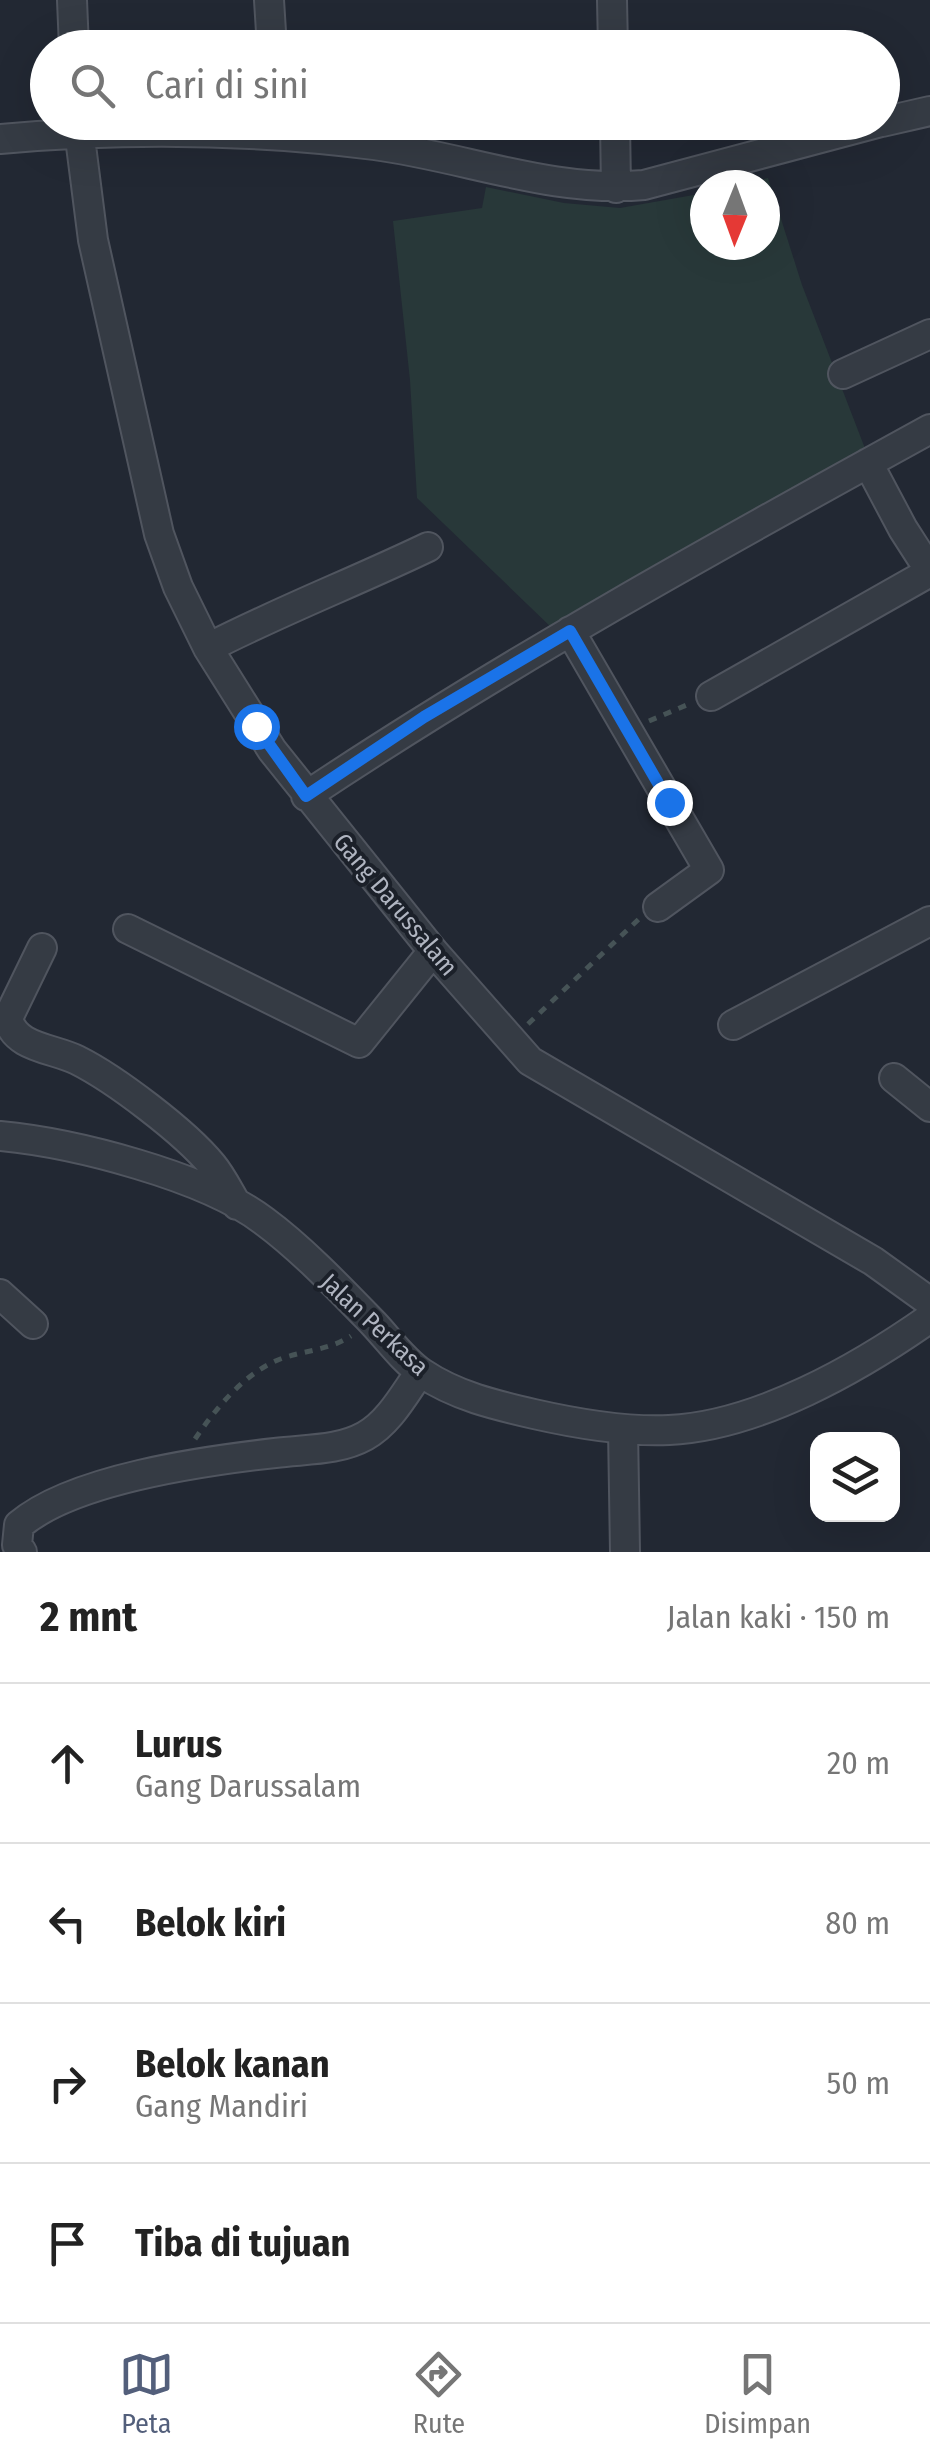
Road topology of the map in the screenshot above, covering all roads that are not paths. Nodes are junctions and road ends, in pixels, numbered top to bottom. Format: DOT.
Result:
graph roads {
  1 [pos="72,0"];
  2 [pos="269,0"];
  3 [pos="612,0"];
  4 [pos="73,30"];
  5 [pos="271,30"];
  6 [pos="613,30"];
  7 [pos="930,111"];
  8 [pos="900,118"];
  9 [pos="30,135"];
  10 [pos="0,140"];
  11 [pos="81,140"];
  12 [pos="346,140"];
  13 [pos="615,140"];
  14 [pos="815,140"];
  15 [pos="616,188"];
  16 [pos="930,334"];
  17 [pos="843,374"];
  18 [pos="930,428"];
  19 [pos="868,462"];
  20 [pos="428,547"];
  21 [pos="930,572"];
  22 [pos="570,631"];
  23 [pos="208,648"];
  24 [pos="711,696"];
  25 [pos="306,796"];
  26 [pos="658,907"];
  27 [pos="930,921"];
  28 [pos="128,929"];
  29 [pos="42,948"];
  30 [pos="433,951"];
  31 [pos="732,1024"];
  32 [pos="894,1078"];
  33 [pos="930,1107"];
  34 [pos="0,1136"];
  35 [pos="238,1206"];
  36 [pos="0,1294"];
  37 [pos="930,1302"];
  38 [pos="930,1318"];
  39 [pos="34,1324"];
  40 [pos="420,1372"];
  41 [pos="623,1428"];
  42 [pos="22,1552"];
  43 [pos="625,1552"];
  1 -- 4 [label="street"];
  2 -- 5 [label="street"];
  3 -- 6 [label="street"];
  7 -- 8 [label="street"];
  9 -- 10 [label="street"];
  11 -- 23 [label="street, Gang Darussalam"];
  12 -- 15 [label="street"];
  13 -- 15 [label="street"];
  14 -- 15 [label="street"];
  16 -- 17 [label="street"];
  18 -- 19 [label="street"];
  19 -- 21 [label="street"];
  19 -- 22 [label="street"];
  20 -- 23 [label="street"];
  21 -- 24 [label="street"];
  22 -- 25 [label="street"];
  22 -- 26 [label="street"];
  23 -- 25 [label="street, Gang Darussalam"];
  25 -- 30 [label="street, Gang Darussalam"];
  27 -- 31 [label="street"];
  28 -- 30 [label="street"];
  29 -- 35 [label="street"];
  30 -- 37 [label="street, Gang Darussalam"];
  32 -- 33 [label="street"];
  34 -- 35 [label="street, Jalan Perkasa"];
  35 -- 40 [label="street, Jalan Perkasa"];
  36 -- 39 [label="street"];
  38 -- 41 [label="street, Jalan Perkasa"];
  40 -- 41 [label="street, Jalan Perkasa"];
  40 -- 42 [label="street"];
  41 -- 43 [label="street"];
}
